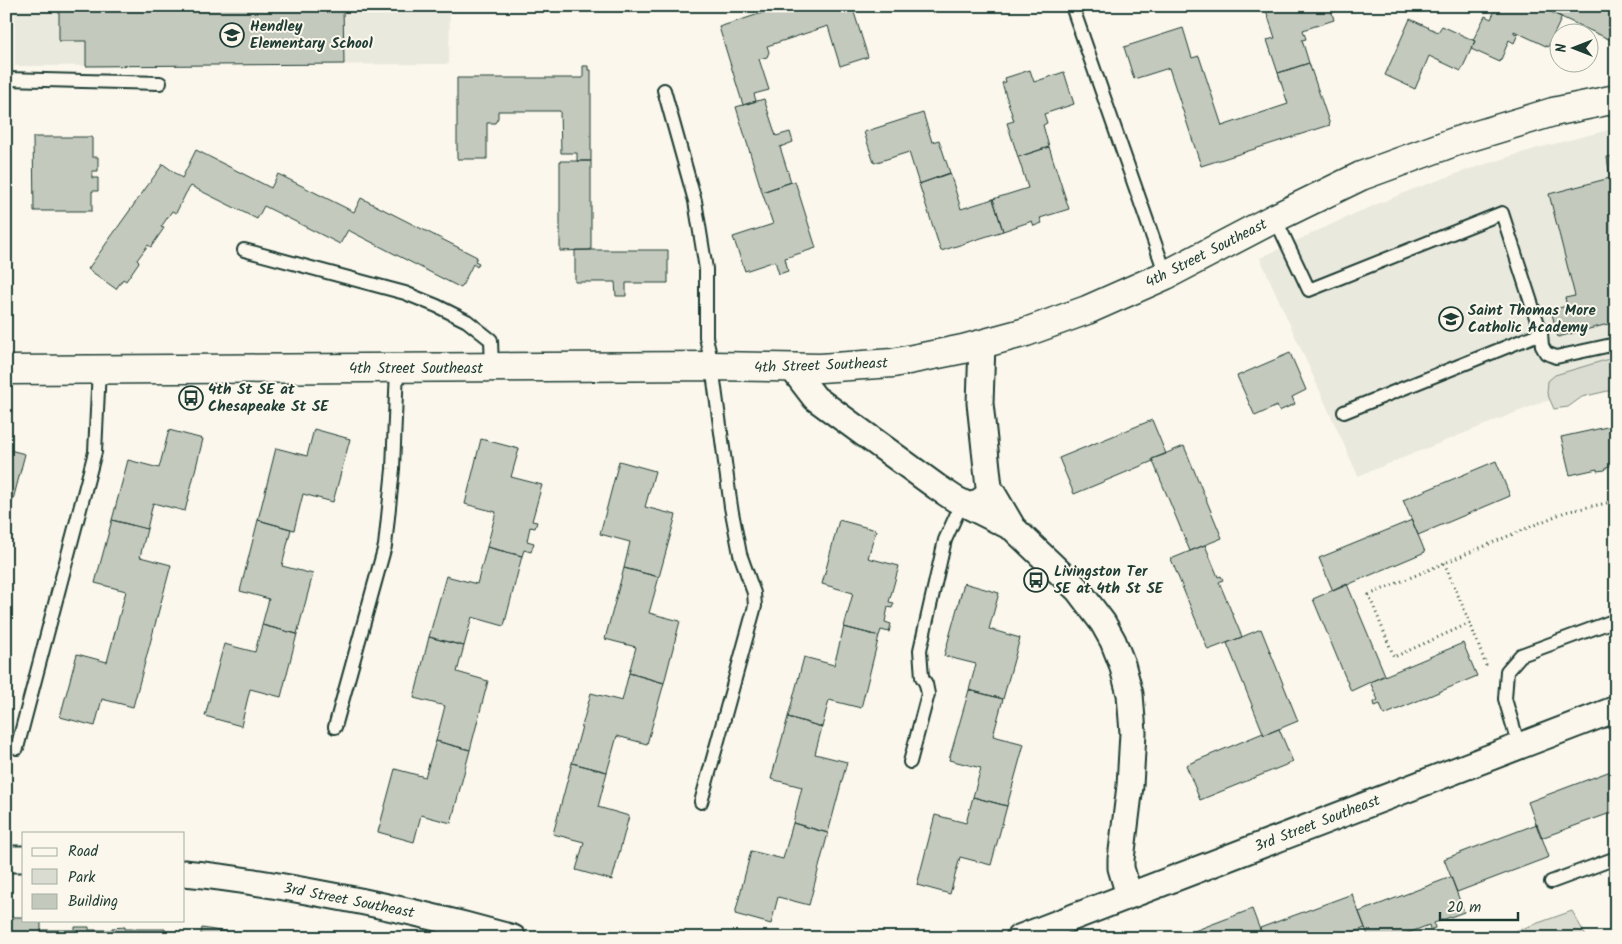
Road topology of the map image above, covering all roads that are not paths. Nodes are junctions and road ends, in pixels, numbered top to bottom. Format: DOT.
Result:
graph roads {
  1 [pos="1072,6"];
  2 [pos="6,78"];
  3 [pos="160,83"];
  4 [pos="664,90"];
  5 [pos="1616,99"];
  6 [pos="1275,218"];
  7 [pos="244,250"];
  8 [pos="1166,275"];
  9 [pos="1541,333"];
  10 [pos="982,344"];
  11 [pos="1616,344"];
  12 [pos="712,366"];
  13 [pos="397,368"];
  14 [pos="492,368"];
  15 [pos="792,368"];
  16 [pos="99,369"];
  17 [pos="6,370"];
  18 [pos="1344,412"];
  19 [pos="989,487"];
  20 [pos="964,503"];
  21 [pos="1013,528"];
  22 [pos="1616,620"];
  23 [pos="1616,710"];
  24 [pos="335,727"];
  25 [pos="1519,746"];
  26 [pos="17,748"];
  27 [pos="910,762"];
  28 [pos="701,802"];
  29 [pos="1616,858"];
  30 [pos="6,859"];
  31 [pos="22,859"];
  32 [pos="185,873"];
  33 [pos="1551,882"];
  34 [pos="1129,895"];
  35 [pos="512,938"];
  36 [pos="1019,938"];
  1 -- 8 [label="lane"];
  2 -- 3 [label="lane"];
  4 -- 12 [label="lane"];
  5 -- 6 [label="street, 4th Street Southeast"];
  6 -- 8 [label="street, 4th Street Southeast"];
  6 -- 9 [label="lane"];
  7 -- 14 [label="lane"];
  8 -- 10 [label="street, 4th Street Southeast"];
  9 -- 11 [label="lane"];
  9 -- 18 [label="lane"];
  10 -- 15 [label="street, 4th Street Southeast"];
  10 -- 19 [label="street"];
  12 -- 14 [label="street, 4th Street Southeast"];
  12 -- 15 [label="street, 4th Street Southeast"];
  12 -- 28 [label="lane"];
  13 -- 14 [label="street, 4th Street Southeast"];
  13 -- 16 [label="street, 4th Street Southeast"];
  13 -- 24 [label="lane"];
  15 -- 20 [label="street"];
  16 -- 17 [label="street, 4th Street Southeast"];
  16 -- 26 [label="lane"];
  19 -- 20 [label="lane"];
  19 -- 21 [label="street"];
  20 -- 21 [label="street"];
  20 -- 27 [label="lane"];
  21 -- 34 [label="street"];
  22 -- 25 [label="lane"];
  23 -- 25 [label="street, 3rd Street Southeast"];
  25 -- 34 [label="street, 3rd Street Southeast"];
  29 -- 33 [label="lane"];
  30 -- 31 [label="street"];
  32 -- 35 [label="street, 3rd Street Southeast"];
  34 -- 36 [label="street, 3rd Street Southeast"];
}
